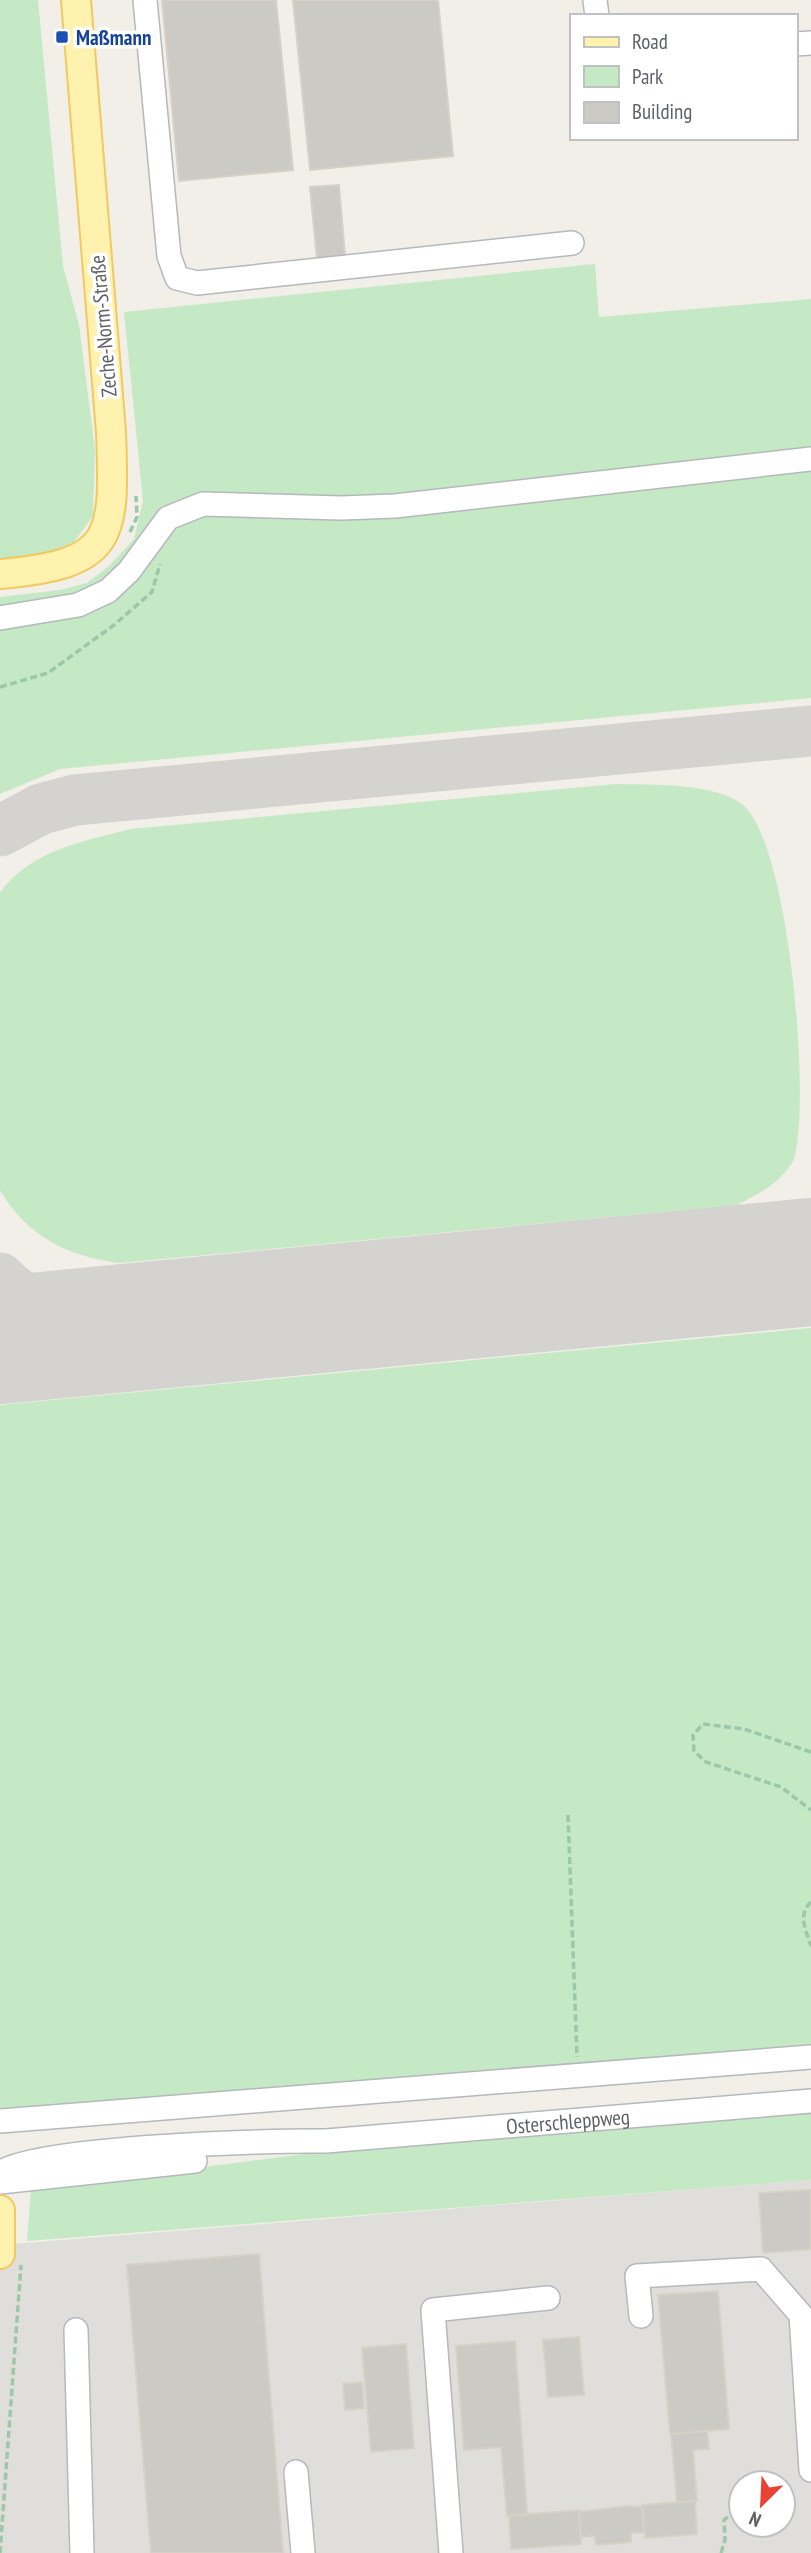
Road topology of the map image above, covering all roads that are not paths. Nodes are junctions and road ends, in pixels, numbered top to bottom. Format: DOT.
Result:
graph roads {
  1 [pos="76,0"];
  2 [pos="145,0"];
  3 [pos="572,243"];
  4 [pos="811,459"];
  5 [pos="0,574"];
  6 [pos="0,618"];
  7 [pos="811,2057"];
  8 [pos="811,2101"];
  9 [pos="0,2121"];
  10 [pos="326,2141"];
  11 [pos="0,2173"];
  12 [pos="0,2182"];
  13 [pos="0,2210"];
  14 [pos="11,2253"];
  15 [pos="548,2298"];
  16 [pos="641,2316"];
  17 [pos="76,2330"];
  18 [pos="811,2470"];
  19 [pos="296,2472"];
  20 [pos="82,2553"];
  21 [pos="303,2553"];
  22 [pos="451,2553"];
  1 -- 5 [label="main road, Zeche-Norm-Straße"];
  2 -- 3 [label="street"];
  4 -- 6 [label="street"];
  7 -- 9 [label="street"];
  8 -- 10 [label="street, Osterschleppweg"];
  10 -- 11 [label="street, Osterschleppweg"];
  10 -- 12 [label="street, Osterschleppweg"];
  13 -- 14 [label="main road"];
  15 -- 22 [label="street"];
  16 -- 18 [label="street"];
  17 -- 20 [label="street"];
  19 -- 21 [label="street"];
}
